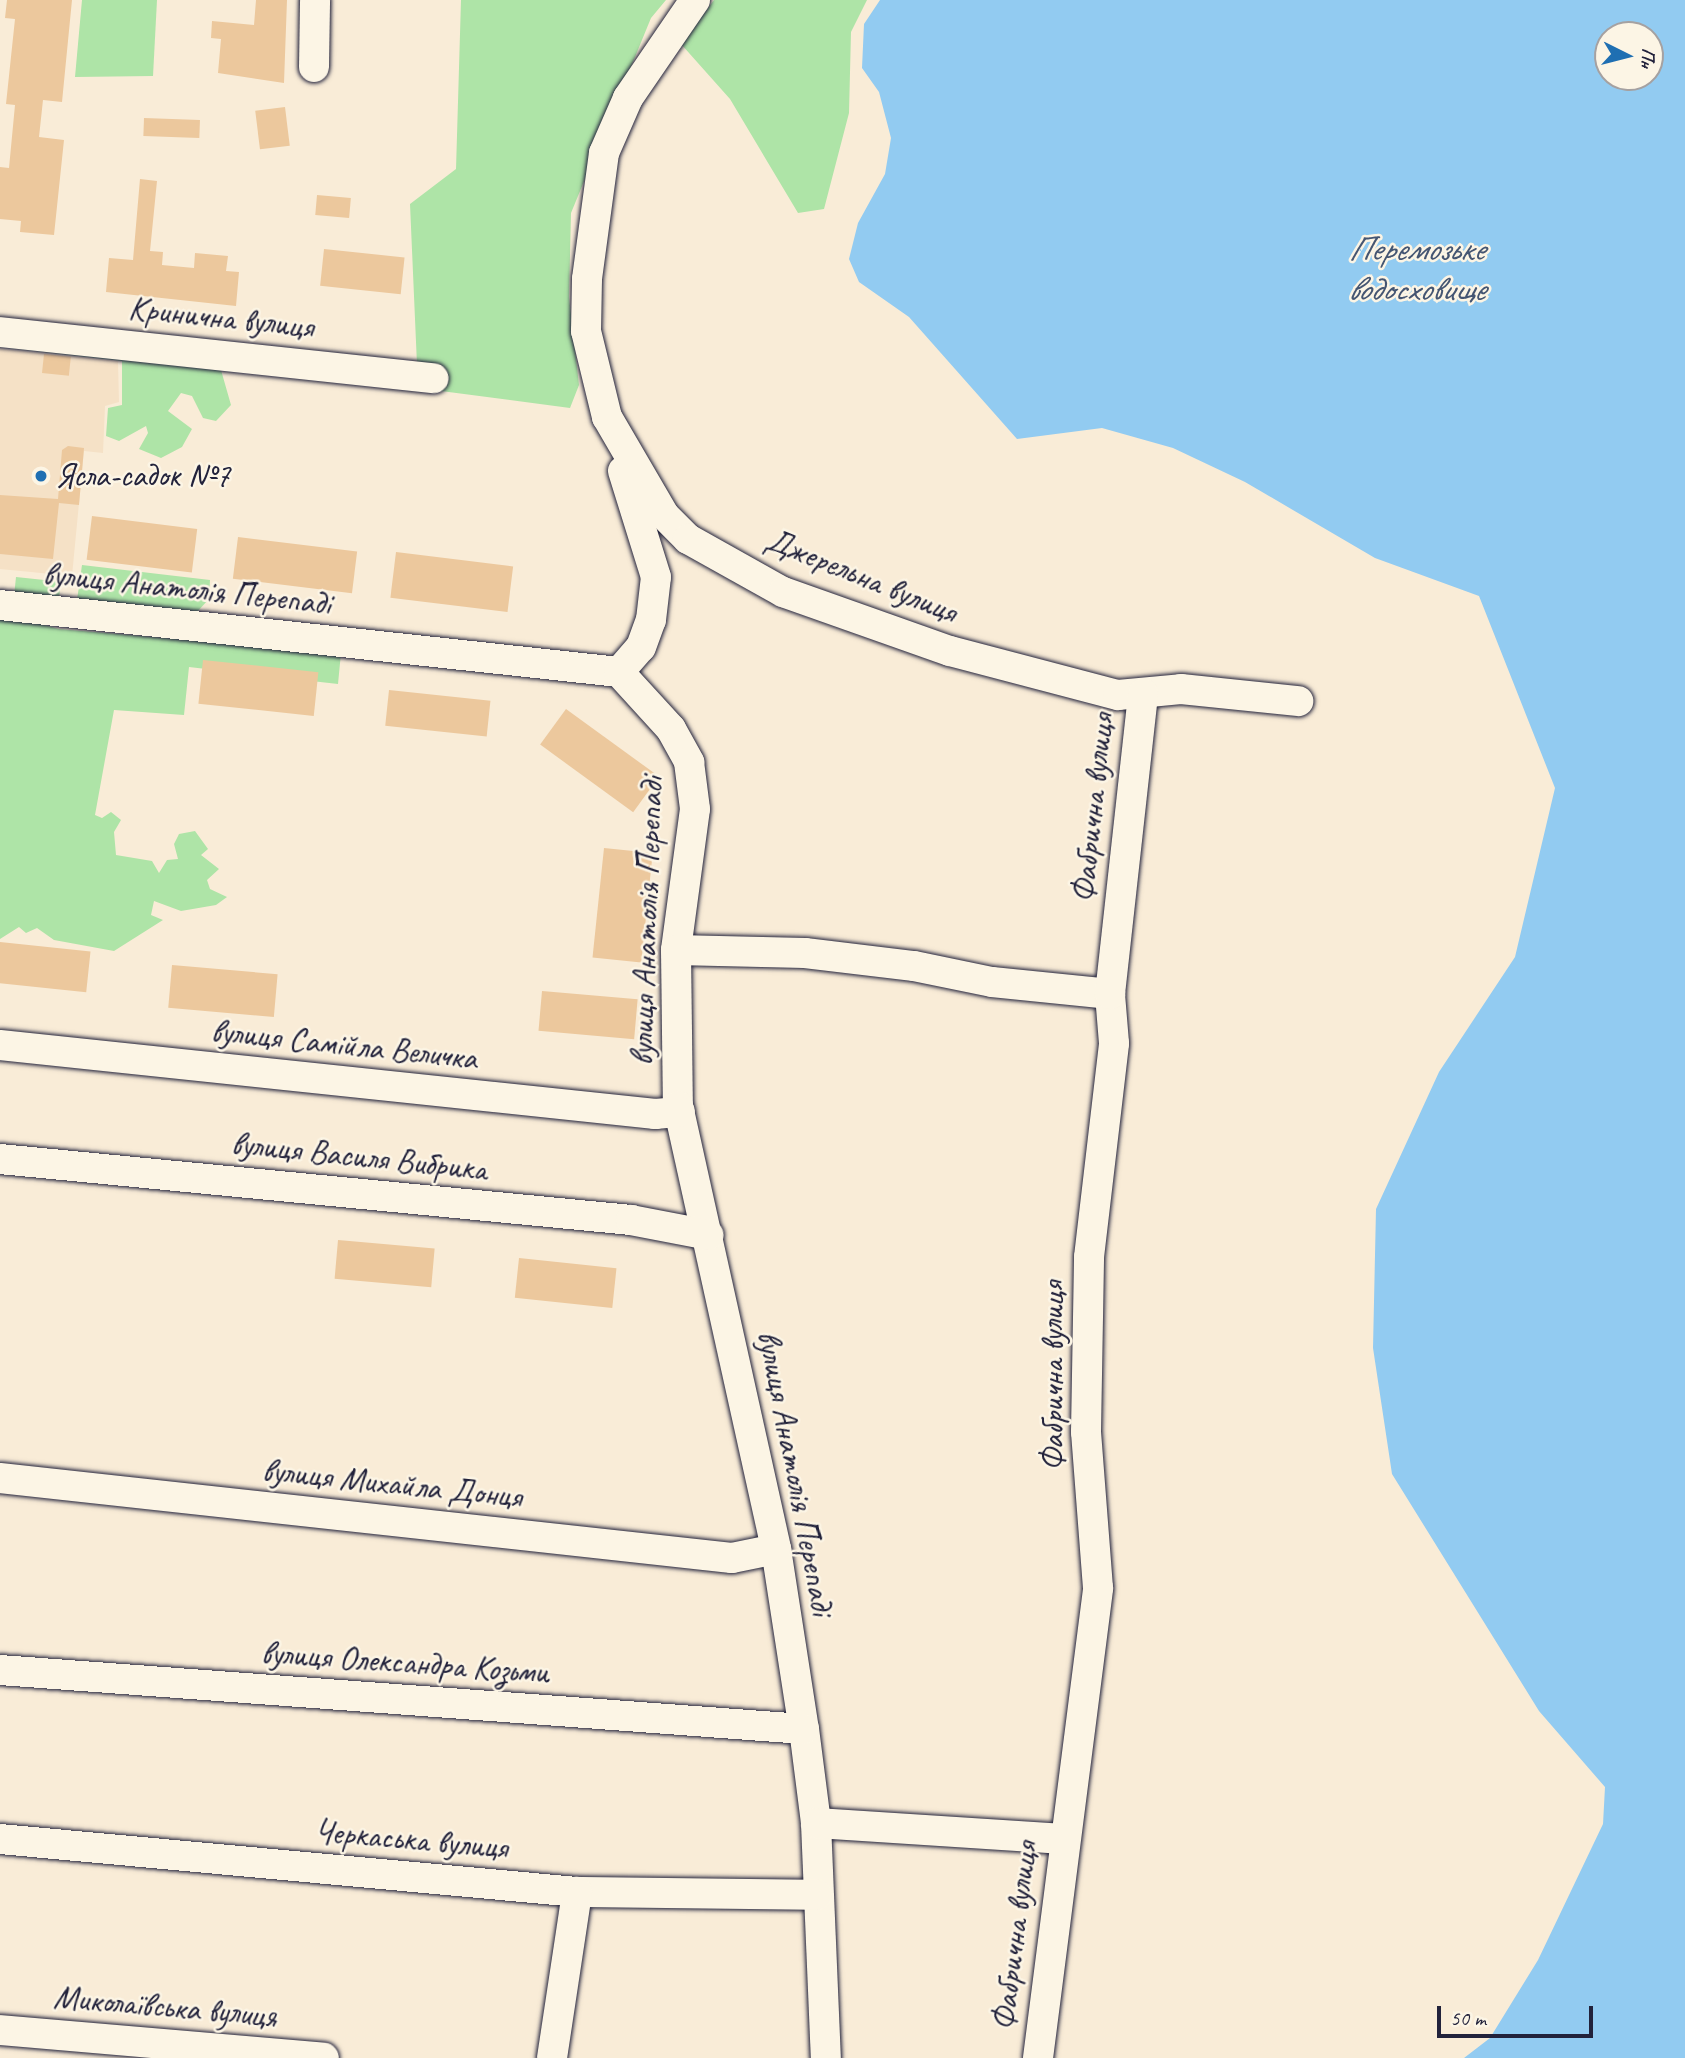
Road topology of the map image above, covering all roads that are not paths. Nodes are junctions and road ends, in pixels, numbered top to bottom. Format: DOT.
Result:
graph roads {
  1 [pos="315,0"];
  2 [pos="695,0"];
  3 [pos="314,67"];
  4 [pos="0,332"];
  5 [pos="434,378"];
  6 [pos="607,417"];
  7 [pos="0,605"];
  8 [pos="618,672"];
  9 [pos="1143,694"];
  10 [pos="1298,701"];
  11 [pos="676,950"];
  12 [pos="1110,994"];
  13 [pos="0,1045"];
  14 [pos="680,1112"];
  15 [pos="0,1159"];
  16 [pos="709,1235"];
  17 [pos="0,1478"];
  18 [pos="776,1549"];
  19 [pos="0,1670"];
  20 [pos="804,1729"];
  21 [pos="816,1823"];
  22 [pos="0,1839"];
  23 [pos="1064,1839"];
  24 [pos="577,1892"];
  25 [pos="817,1895"];
  26 [pos="0,2030"];
  27 [pos="324,2058"];
  28 [pos="552,2058"];
  29 [pos="826,2058"];
  30 [pos="1038,2058"];
  1 -- 3 [label="street"];
  2 -- 6 [label="street, Джерельна вулиця"];
  4 -- 5 [label="street, Кринична вулиця"];
  6 -- 8 [label="street"];
  6 -- 9 [label="street, Джерельна вулиця"];
  7 -- 8 [label="street, вулиця Анатолія Перепаді"];
  8 -- 11 [label="street, вулиця Анатолія Перепаді"];
  9 -- 10 [label="street, Джерельна вулиця"];
  9 -- 12 [label="street, Фабрична вулиця"];
  11 -- 12 [label="street"];
  11 -- 14 [label="street, вулиця Анатолія Перепаді"];
  12 -- 23 [label="street, Фабрична вулиця"];
  13 -- 14 [label="street, вулиця Самійла Величка"];
  14 -- 16 [label="street, вулиця Анатолія Перепаді"];
  15 -- 16 [label="street, вулиця Василя Вибрика"];
  16 -- 18 [label="street, вулиця Анатолія Перепаді"];
  17 -- 18 [label="street, вулиця Михайла Донця"];
  18 -- 20 [label="street, вулиця Анатолія Перепаді"];
  19 -- 20 [label="street, вулиця Олександра Козьми"];
  20 -- 21 [label="street, вулиця Анатолія Перепаді"];
  21 -- 23 [label="street"];
  21 -- 25 [label="street, вулиця Анатолія Перепаді"];
  22 -- 24 [label="street, Черкаська вулиця"];
  23 -- 30 [label="street, Фабрична вулиця"];
  24 -- 25 [label="street, Черкаська вулиця"];
  24 -- 28 [label="street"];
  25 -- 29 [label="street, вулиця Анатолія Перепаді"];
  26 -- 27 [label="street, Миколаївська вулиця"];
}
